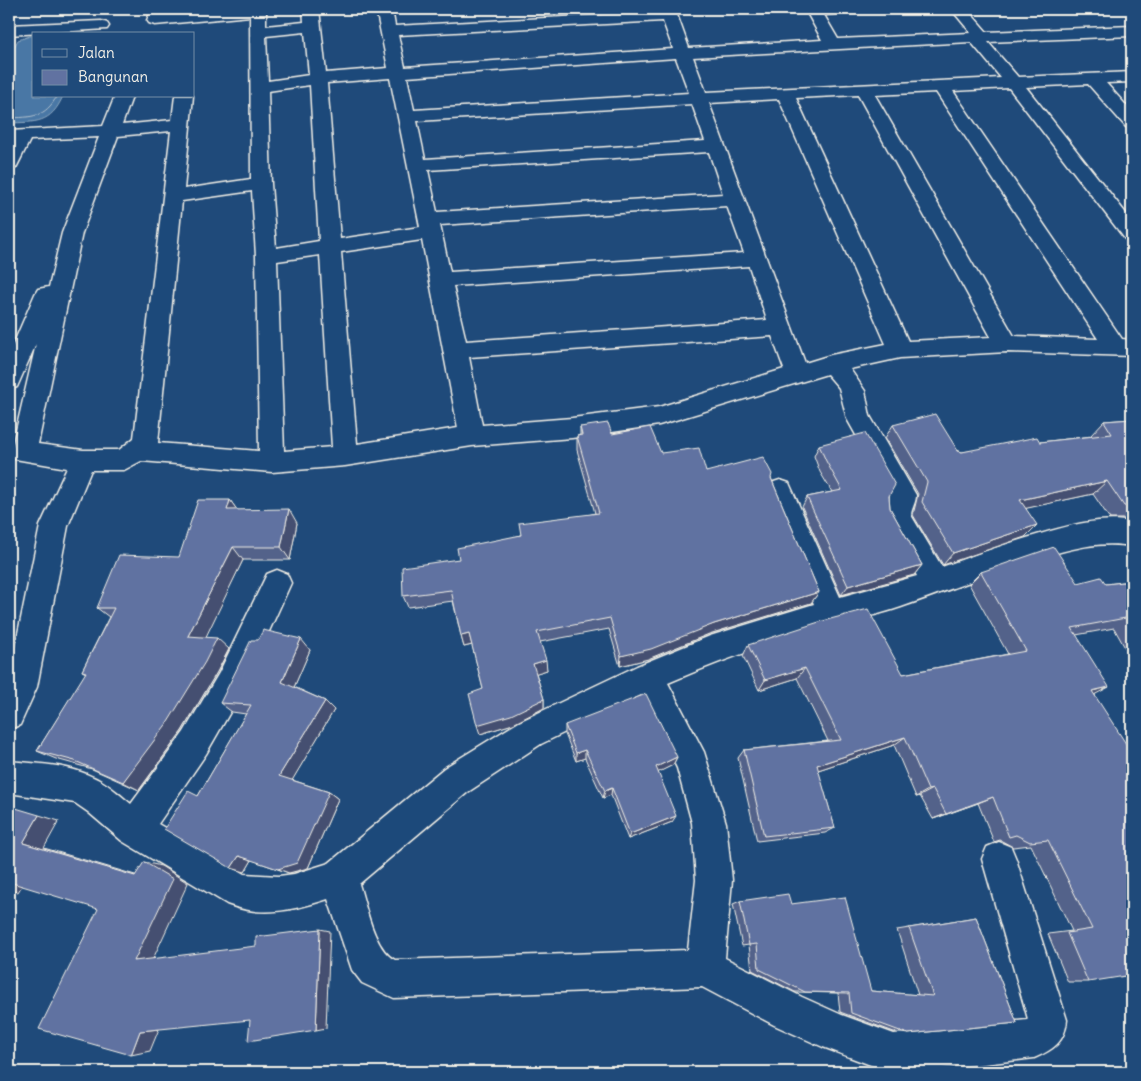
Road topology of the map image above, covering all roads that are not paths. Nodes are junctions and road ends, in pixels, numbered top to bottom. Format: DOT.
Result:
graph roads {
  1 [pos="160,9"];
  2 [pos="384,9"];
  3 [pos="848,9"];
  4 [pos="960,9"];
  5 [pos="258,10"];
  6 [pos="813,10"];
  7 [pos="668,12"];
  8 [pos="190,13"];
  9 [pos="312,17"];
  10 [pos="102,26"];
  11 [pos="9,30"];
  12 [pos="389,31"];
  13 [pos="1132,31"];
  14 [pos="188,32"];
  15 [pos="259,32"];
  16 [pos="978,37"];
  17 [pos="833,45"];
  18 [pos="682,52"];
  19 [pos="398,72"];
  20 [pos="1132,77"];
  21 [pos="318,79"];
  22 [pos="1093,79"];
  23 [pos="1015,84"];
  24 [pos="260,87"];
  25 [pos="942,87"];
  26 [pos="864,90"];
  27 [pos="785,94"];
  28 [pos="123,98"];
  29 [pos="184,98"];
  30 [pos="699,98"];
  31 [pos="406,116"];
  32 [pos="1132,123"];
  33 [pos="182,125"];
  34 [pos="109,131"];
  35 [pos="16,135"];
  36 [pos="716,146"];
  37 [pos="9,164"];
  38 [pos="417,165"];
  39 [pos="262,184"];
  40 [pos="173,196"];
  41 [pos="735,199"];
  42 [pos="430,226"];
  43 [pos="72,233"];
  44 [pos="1132,234"];
  45 [pos="329,246"];
  46 [pos="266,256"];
  47 [pos="757,259"];
  48 [pos="441,280"];
  49 [pos="781,327"];
  50 [pos="1007,344"];
  51 [pos="1124,348"];
  52 [pos="456,350"];
  53 [pos="900,350"];
  54 [pos="831,364"];
  55 [pos="798,375"];
  56 [pos="9,381"];
  57 [pos="472,436"];
  58 [pos="137,451"];
  59 [pos="16,452"];
  60 [pos="345,456"];
  61 [pos="83,460"];
  62 [pos="272,462"];
  63 [pos="780,491"];
  64 [pos="1132,534"];
  65 [pos="936,582"];
  66 [pos="277,583"];
  67 [pos="832,612"];
  68 [pos="648,676"];
  69 [pos="9,714"];
  70 [pos="9,777"];
  71 [pos="134,829"];
  72 [pos="999,859"];
  73 [pos="339,878"];
  74 [pos="705,968"];
  75 [pos="895,1063"];
  1 -- 8 [label="street"];
  2 -- 12 [label="street"];
  3 -- 6 [label="street"];
  4 -- 16 [label="street"];
  5 -- 8 [label="street"];
  5 -- 15 [label="street"];
  6 -- 17 [label="street"];
  7 -- 12 [label="street"];
  7 -- 18 [label="street"];
  8 -- 14 [label="street"];
  9 -- 15 [label="street"];
  9 -- 21 [label="street"];
  10 -- 11 [label="street"];
  12 -- 19 [label="street"];
  13 -- 16 [label="street"];
  15 -- 24 [label="street"];
  16 -- 17 [label="street"];
  16 -- 23 [label="street"];
  17 -- 18 [label="street"];
  18 -- 19 [label="street"];
  18 -- 30 [label="street"];
  19 -- 21 [label="street"];
  19 -- 31 [label="street"];
  20 -- 22 [label="street"];
  21 -- 24 [label="street"];
  21 -- 45 [label="street"];
  22 -- 23 [label="street"];
  22 -- 32 [label="street"];
  23 -- 25 [label="street"];
  23 -- 44 [label="street"];
  24 -- 39 [label="street"];
  25 -- 26 [label="street"];
  25 -- 51 [label="street"];
  26 -- 27 [label="street"];
  26 -- 50 [label="street"];
  27 -- 30 [label="street"];
  27 -- 53 [label="street"];
  28 -- 34 [label="street"];
  29 -- 33 [label="street"];
  30 -- 31 [label="street"];
  30 -- 36 [label="street"];
  31 -- 38 [label="street"];
  33 -- 34 [label="street"];
  33 -- 40 [label="street"];
  34 -- 35 [label="street"];
  34 -- 43 [label="street"];
  35 -- 37 [label="street"];
  36 -- 38 [label="street"];
  36 -- 41 [label="street"];
  38 -- 42 [label="street"];
  39 -- 40 [label="street"];
  39 -- 46 [label="street"];
  40 -- 58 [label="street"];
  41 -- 42 [label="street"];
  41 -- 47 [label="street"];
  42 -- 45 [label="street"];
  42 -- 48 [label="street"];
  43 -- 56 [label="street"];
  43 -- 59 [label="street"];
  45 -- 46 [label="street"];
  45 -- 60 [label="street"];
  46 -- 62 [label="street"];
  47 -- 48 [label="street"];
  47 -- 49 [label="street"];
  48 -- 52 [label="street"];
  49 -- 52 [label="street"];
  49 -- 55 [label="street"];
  50 -- 51 [label="street"];
  50 -- 53 [label="street"];
  52 -- 57 [label="street"];
  53 -- 54 [label="street"];
  54 -- 55 [label="street"];
  54 -- 65 [label="street"];
  55 -- 57 [label="street"];
  57 -- 60 [label="street"];
  58 -- 61 [label="street"];
  58 -- 62 [label="street"];
  59 -- 61 [label="street"];
  60 -- 62 [label="street"];
  61 -- 69 [label="street"];
  63 -- 67 [label="street"];
  64 -- 65 [label="street"];
  65 -- 67 [label="street"];
  66 -- 71 [label="street"];
  67 -- 68 [label="street"];
  68 -- 73 [label="street"];
  68 -- 74 [label="street"];
  70 -- 71 [label="street"];
  71 -- 73 [label="street"];
  72 -- 75 [label="street"];
  73 -- 74 [label="street"];
  74 -- 75 [label="street"];
}
